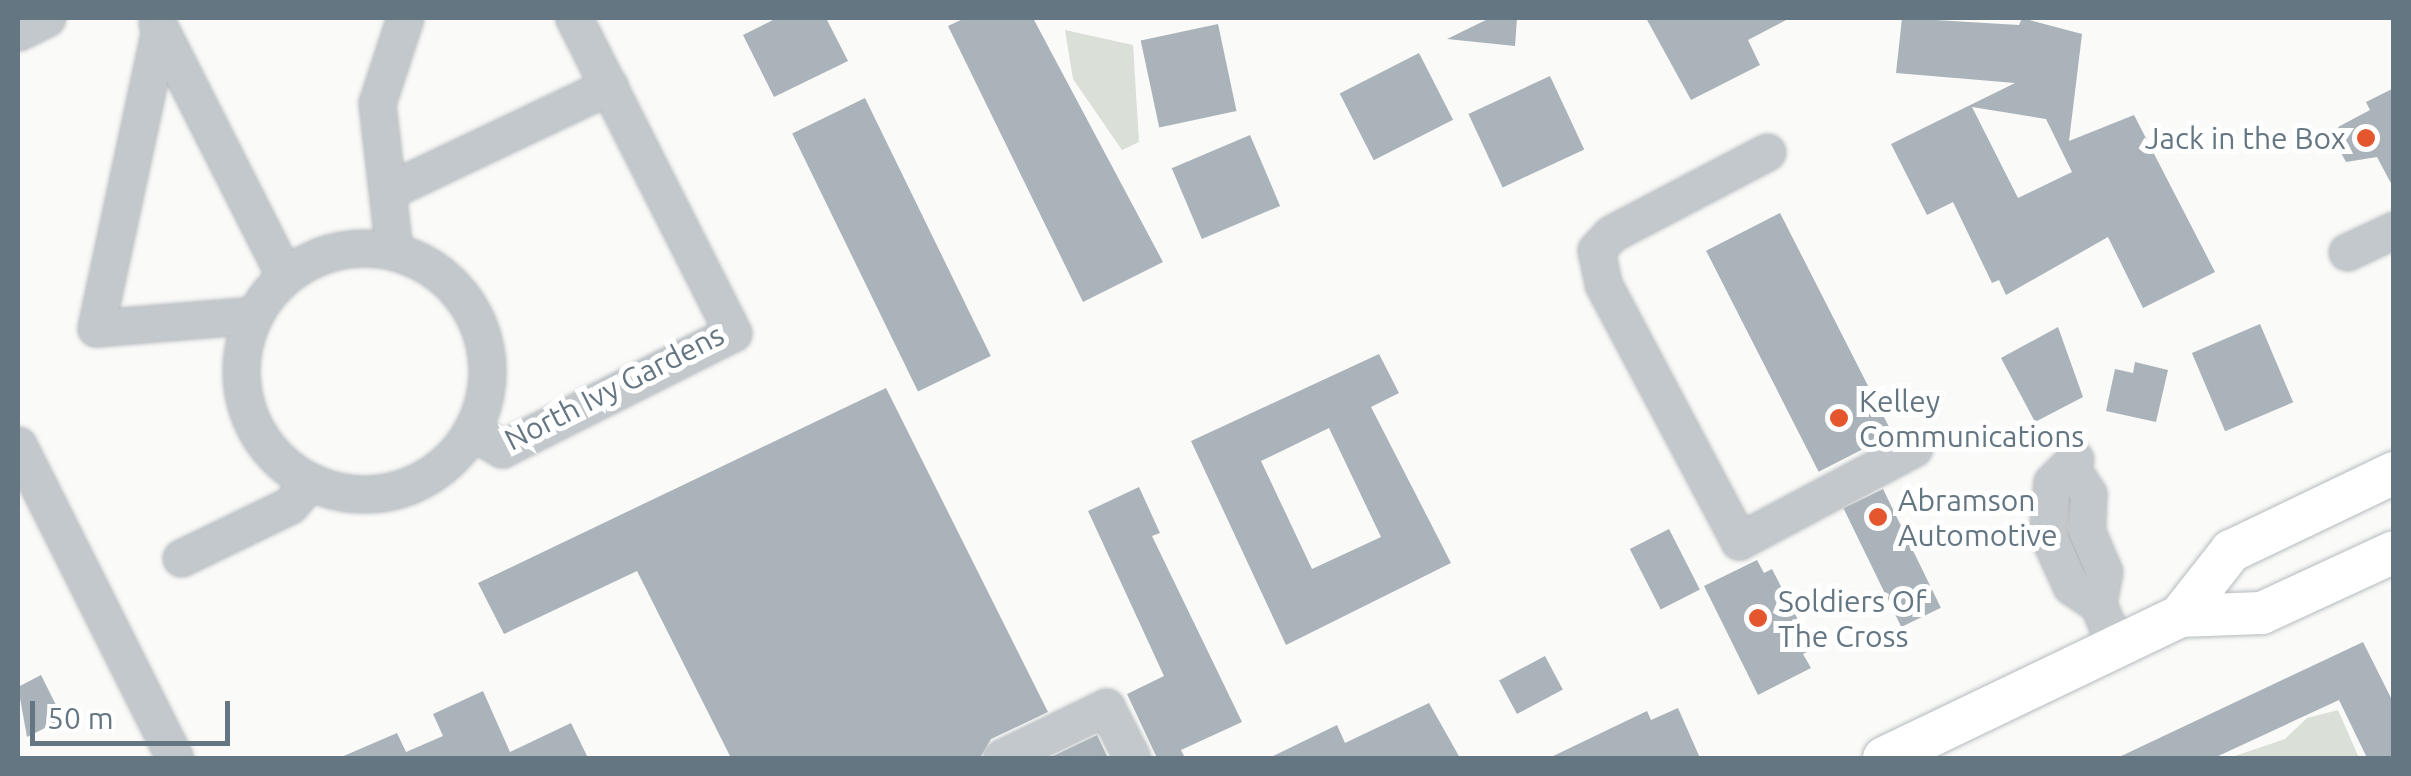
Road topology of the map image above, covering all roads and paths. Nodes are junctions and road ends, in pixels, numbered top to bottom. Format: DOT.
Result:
graph roads {
  1 [pos="47,18"];
  2 [pos="405,18"];
  3 [pos="574,18"];
  4 [pos="158,23"];
  5 [pos="18,32"];
  6 [pos="609,86"];
  7 [pos="1767,152"];
  8 [pos="388,191"];
  9 [pos="2394,230"];
  10 [pos="394,251"];
  11 [pos="2347,252"];
  12 [pos="285,276"];
  13 [pos="254,315"];
  14 [pos="472,431"];
  15 [pos="18,444"];
  16 [pos="1914,448"];
  17 [pos="2074,464"];
  18 [pos="2394,473"];
  19 [pos="310,482"];
  20 [pos="2394,552"];
  21 [pos="181,558"];
  22 [pos="2180,616"];
  23 [pos="2116,647"];
  24 [pos="175,758"];
  25 [pos="1001,758"];
  26 [pos="1132,758"];
  27 [pos="1884,758"];
  1 -- 5 [label="street"];
  2 -- 8 [label="street"];
  3 -- 6 [label="street, North Ivy Gardens"];
  4 -- 12 [label="street"];
  4 -- 13 [label="street"];
  6 -- 8 [label="street"];
  6 -- 14 [label="street, North Ivy Gardens"];
  7 -- 16 [label="street"];
  8 -- 10 [label="street"];
  9 -- 11 [label="street"];
  10 -- 12 [label="street, North Ivy Gardens"];
  10 -- 14 [label="street, North Ivy Gardens"];
  12 -- 13 [label="street, North Ivy Gardens"];
  13 -- 19 [label="street, North Ivy Gardens"];
  14 -- 19 [label="street, North Ivy Gardens"];
  15 -- 24 [label="street"];
  17 -- 23 [label="street"];
  18 -- 22 [label="main road"];
  19 -- 21 [label="street"];
  20 -- 22 [label="main road"];
  22 -- 23 [label="main road"];
  23 -- 27 [label="main road"];
  25 -- 26 [label="street"];
}
